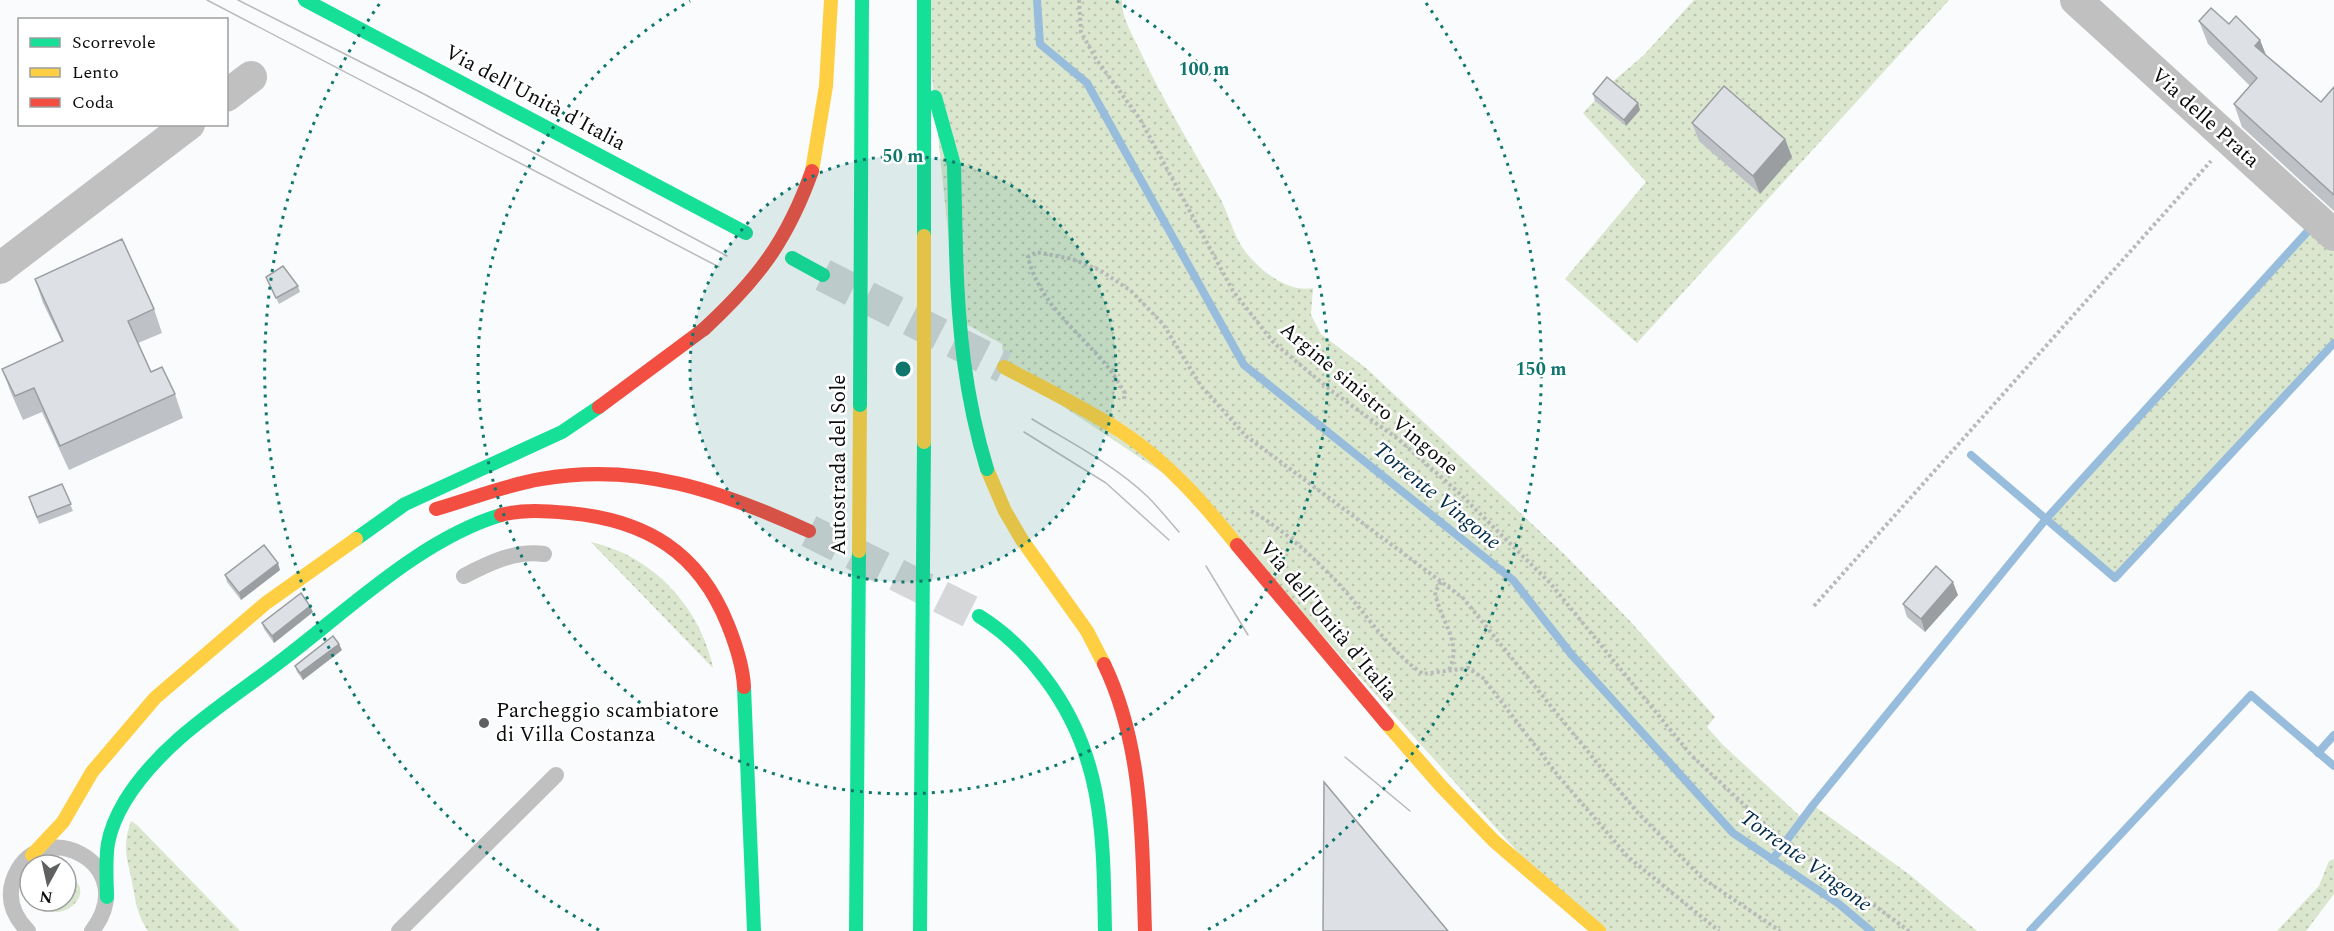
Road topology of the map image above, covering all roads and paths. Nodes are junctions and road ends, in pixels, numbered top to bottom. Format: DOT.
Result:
graph roads {
  1 [pos="831,0"];
  2 [pos="862,0"];
  3 [pos="924,0"];
  4 [pos="1078,0"];
  5 [pos="2076,0"];
  6 [pos="317,3"];
  7 [pos="924,59"];
  8 [pos="251,77"];
  9 [pos="228,94"];
  10 [pos="186,126"];
  11 [pos="2230,140"];
  12 [pos="746,233"];
  13 [pos="2334,235"];
  14 [pos="792,258"];
  15 [pos="0,268"];
  16 [pos="824,275"];
  17 [pos="1004,367"];
  18 [pos="1118,399"];
  19 [pos="426,512"];
  20 [pos="1211,514"];
  21 [pos="405,521"];
  22 [pos="809,531"];
  23 [pos="544,554"];
  24 [pos="464,576"];
  25 [pos="1441,582"];
  26 [pos="266,603"];
  27 [pos="1814,606"];
  28 [pos="979,616"];
  29 [pos="1448,672"];
  30 [pos="556,775"];
  31 [pos="34,853"];
  32 [pos="36,853"];
  33 [pos="18,869"];
  34 [pos="5,901"];
  35 [pos="105,904"];
  36 [pos="27,931"];
  37 [pos="92,931"];
  38 [pos="111,931"];
  39 [pos="399,931"];
  40 [pos="754,931"];
  41 [pos="856,931"];
  42 [pos="920,931"];
  43 [pos="1105,931"];
  44 [pos="1145,931"];
  45 [pos="1599,931"];
  46 [pos="1719,931"];
  47 [pos="1780,931"];
  48 [pos="1909,931"];
  1 -- 26 [label="main road, bridge"];
  2 -- 41 [label="main road, Autostrada del Sole, bridge"];
  3 -- 7 [label="main road"];
  4 -- 48 [label="path, Argine sinistro Vingone"];
  5 -- 11 [label="street, Via delle Prata"];
  6 -- 12 [label="main road, Via dell'Unità d'Italia"];
  7 -- 42 [label="main road, bridge"];
  7 -- 44 [label="main road, bridge"];
  8 -- 9 [label="street"];
  10 -- 15 [label="street"];
  11 -- 13 [label="street, Via delle Prata"];
  11 -- 27 [label="path"];
  14 -- 16 [label="main road"];
  17 -- 20 [label="main road, Via dell'Unità d'Italia"];
  18 -- 25 [label="path"];
  19 -- 22 [label="main road"];
  20 -- 29 [label="path"];
  20 -- 45 [label="main road, Via dell'Unità d'Italia"];
  21 -- 26 [label="main road"];
  23 -- 24 [label="lane"];
  25 -- 29 [label="path"];
  25 -- 47 [label="path"];
  26 -- 31 [label="main road"];
  28 -- 43 [label="main road"];
  29 -- 46 [label="path"];
  30 -- 39 [label="lane"];
  32 -- 35 [label="lane"];
  33 -- 34 [label="lane"];
  34 -- 36 [label="lane"];
  35 -- 37 [label="lane"];
  35 -- 38 [label="lane"];
  35 -- 40 [label="main road"];
}
